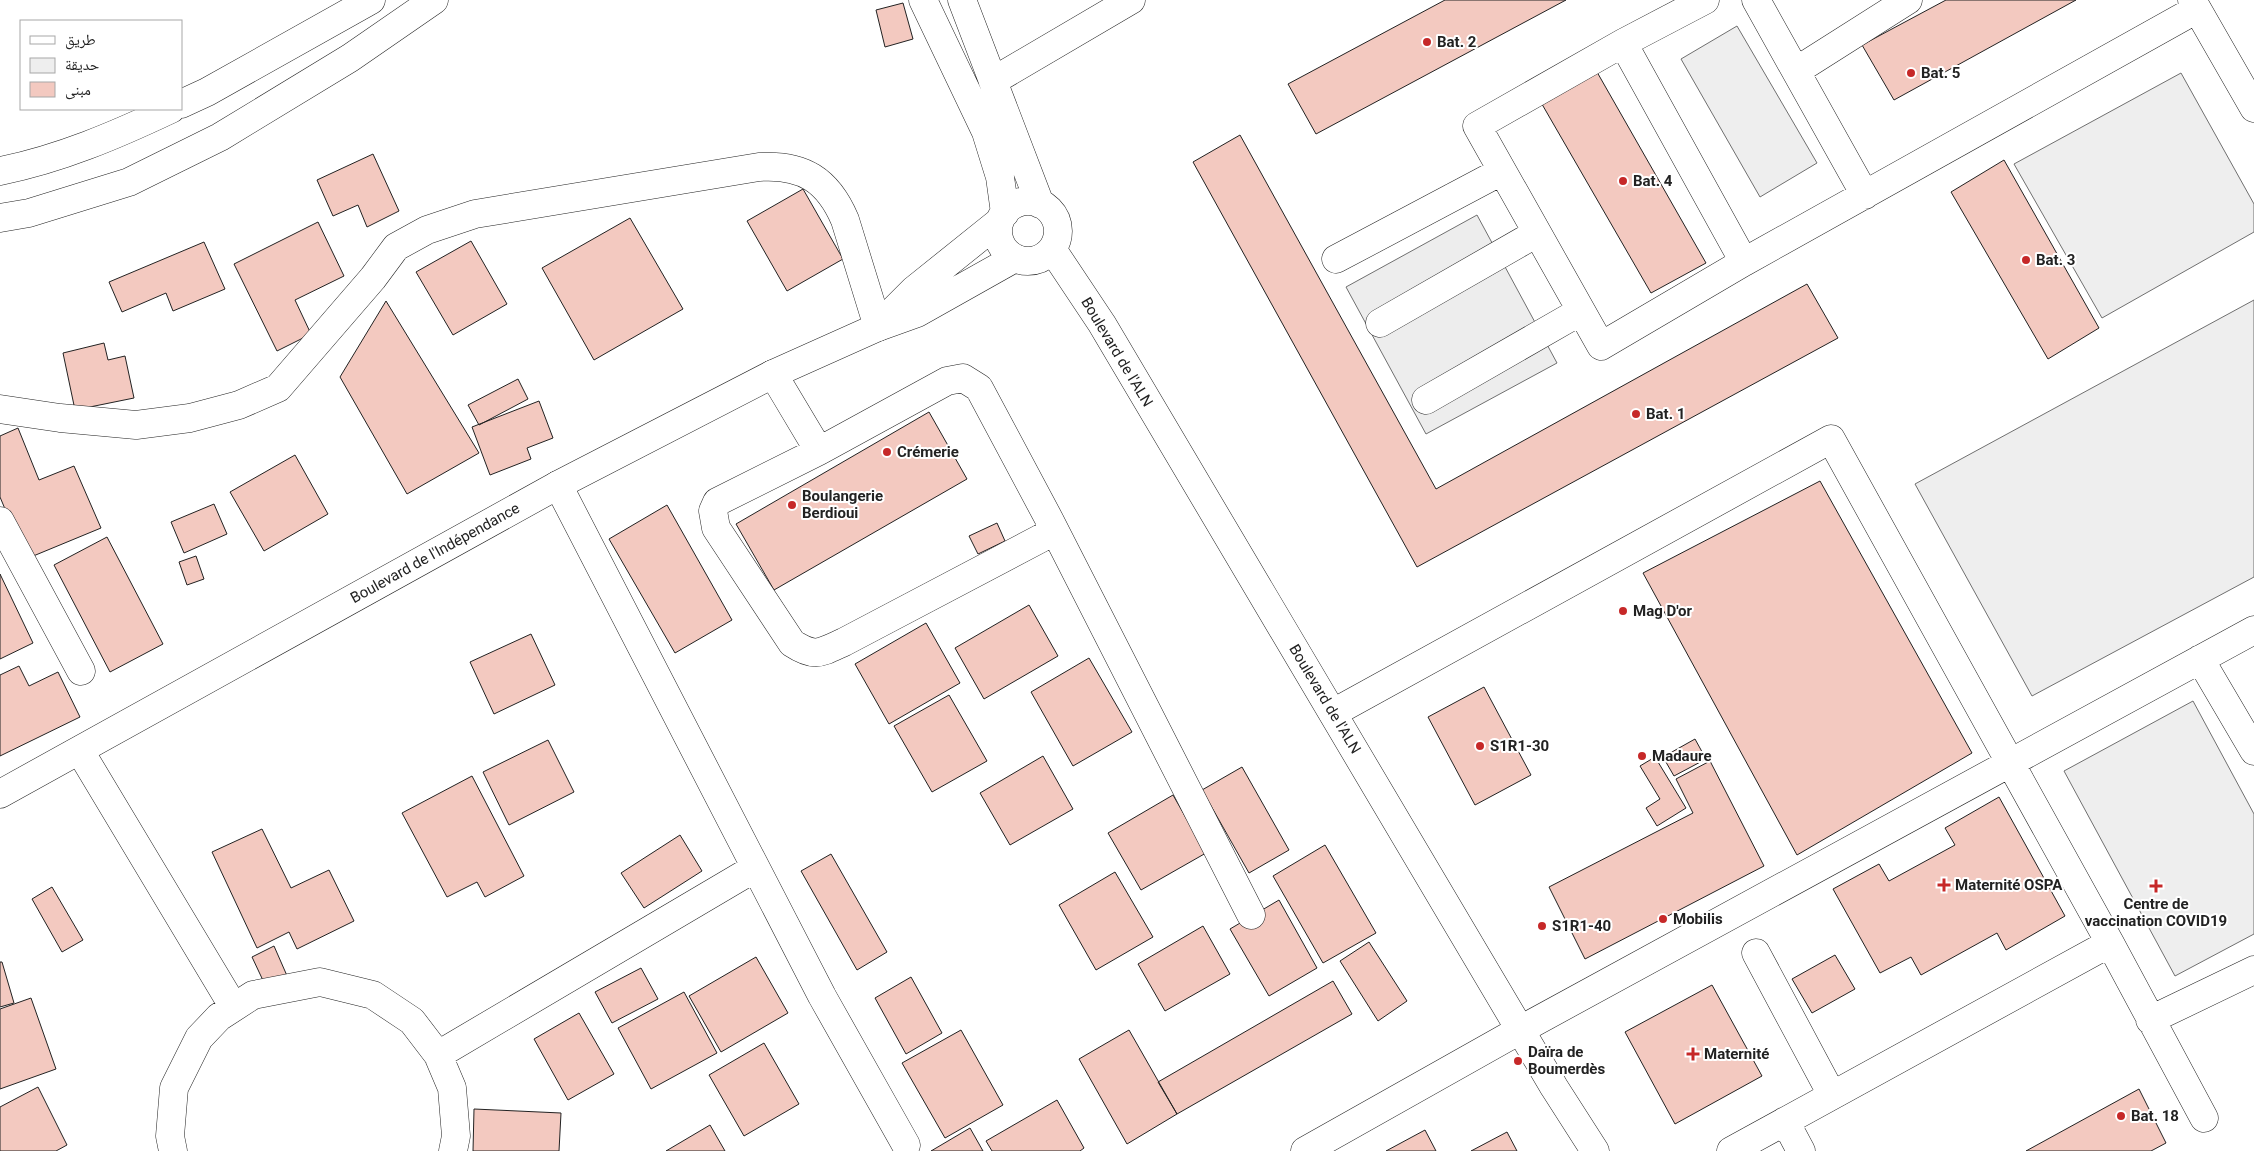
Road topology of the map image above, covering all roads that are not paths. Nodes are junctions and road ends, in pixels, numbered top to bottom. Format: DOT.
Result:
graph roads {
  1 [pos="371,0"];
  2 [pos="434,0"];
  3 [pos="923,0"];
  4 [pos="962,0"];
  5 [pos="1131,0"];
  6 [pos="1705,0"];
  7 [pos="1756,0"];
  8 [pos="1908,0"];
  9 [pos="2195,4"];
  10 [pos="1623,43"];
  11 [pos="1796,71"];
  12 [pos="993,81"];
  13 [pos="182,104"];
  14 [pos="2254,108"];
  15 [pos="169,110"];
  16 [pos="1502,170"];
  17 [pos="0,171"];
  18 [pos="1865,195"];
  19 [pos="1040,204"];
  20 [pos="1003,217"];
  21 [pos="0,218"];
  22 [pos="1537,233"];
  23 [pos="1052,250"];
  24 [pos="1015,258"];
  25 [pos="1336,259"];
  26 [pos="1744,262"];
  27 [pos="1581,311"];
  28 [pos="1380,323"];
  29 [pos="878,326"];
  30 [pos="773,374"];
  31 [pos="1426,400"];
  32 [pos="0,409"];
  33 [pos="819,451"];
  34 [pos="558,485"];
  35 [pos="0,521"];
  36 [pos="1050,521"];
  37 [pos="2254,630"];
  38 [pos="2200,659"];
  39 [pos="81,671"];
  40 [pos="1333,714"];
  41 [pos="80,751"];
  42 [pos="2254,751"];
  43 [pos="2009,762"];
  44 [pos="0,794"];
  45 [pos="756,868"];
  46 [pos="1251,915"];
  47 [pos="2110,943"];
  48 [pos="1756,953"];
  49 [pos="2254,970"];
  50 [pos="233,1006"];
  51 [pos="2150,1020"];
  52 [pos="1520,1030"];
  53 [pos="438,1055"];
  54 [pos="1832,1095"];
  55 [pos="2204,1118"];
  56 [pos="1786,1121"];
  57 [pos="906,1145"];
  58 [pos="173,1151"];
  59 [pos="453,1151"];
  60 [pos="1305,1151"];
  61 [pos="1595,1151"];
  62 [pos="1731,1151"];
  63 [pos="1801,1151"];
  1 -- 13 [label="street"];
  2 -- 21 [label="street"];
  3 -- 20 [label="street"];
  4 -- 12 [label="street"];
  5 -- 12 [label="street"];
  6 -- 10 [label="street"];
  7 -- 11 [label="street"];
  8 -- 11 [label="street"];
  9 -- 14 [label="street"];
  9 -- 18 [label="street"];
  10 -- 16 [label="street"];
  10 -- 26 [label="street"];
  11 -- 18 [label="street"];
  12 -- 19 [label="street"];
  15 -- 17 [label="street"];
  16 -- 22 [label="street"];
  16 -- 25 [label="street"];
  18 -- 26 [label="street"];
  19 -- 20 [label="street"];
  19 -- 23 [label="street"];
  20 -- 24 [label="street"];
  20 -- 29 [label="street, Boulevard de l'Indépendance"];
  22 -- 27 [label="street"];
  22 -- 28 [label="street"];
  23 -- 24 [label="street"];
  23 -- 40 [label="street, Boulevard de l'ALN"];
  24 -- 29 [label="street, Boulevard de l'Indépendance"];
  26 -- 27 [label="street"];
  27 -- 31 [label="street"];
  29 -- 30 [label="street, Boulevard de l'Indépendance"];
  29 -- 32 [label="street"];
  30 -- 33 [label="street"];
  30 -- 34 [label="street, Boulevard de l'Indépendance"];
  33 -- 36 [label="street"];
  33 -- 36 [label="street"];
  34 -- 41 [label="street, Boulevard de l'Indépendance"];
  34 -- 45 [label="street"];
  35 -- 39 [label="street"];
  36 -- 46 [label="street"];
  37 -- 38 [label="street"];
  38 -- 42 [label="street"];
  38 -- 43 [label="street"];
  40 -- 43 [label="street"];
  40 -- 52 [label="street, Boulevard de l'ALN"];
  41 -- 44 [label="street, Boulevard de l'Indépendance"];
  41 -- 50 [label="street"];
  43 -- 47 [label="street"];
  43 -- 52 [label="street"];
  45 -- 53 [label="street"];
  45 -- 57 [label="street"];
  47 -- 51 [label="street"];
  47 -- 54 [label="street"];
  48 -- 54 [label="street"];
  49 -- 51 [label="street"];
  50 -- 53 [label="street"];
  50 -- 58 [label="street"];
  51 -- 55 [label="street"];
  52 -- 60 [label="street"];
  52 -- 61 [label="street, Boulevard de l'ALN"];
  53 -- 59 [label="street"];
  54 -- 56 [label="street"];
  56 -- 62 [label="street"];
  56 -- 63 [label="street"];
}
